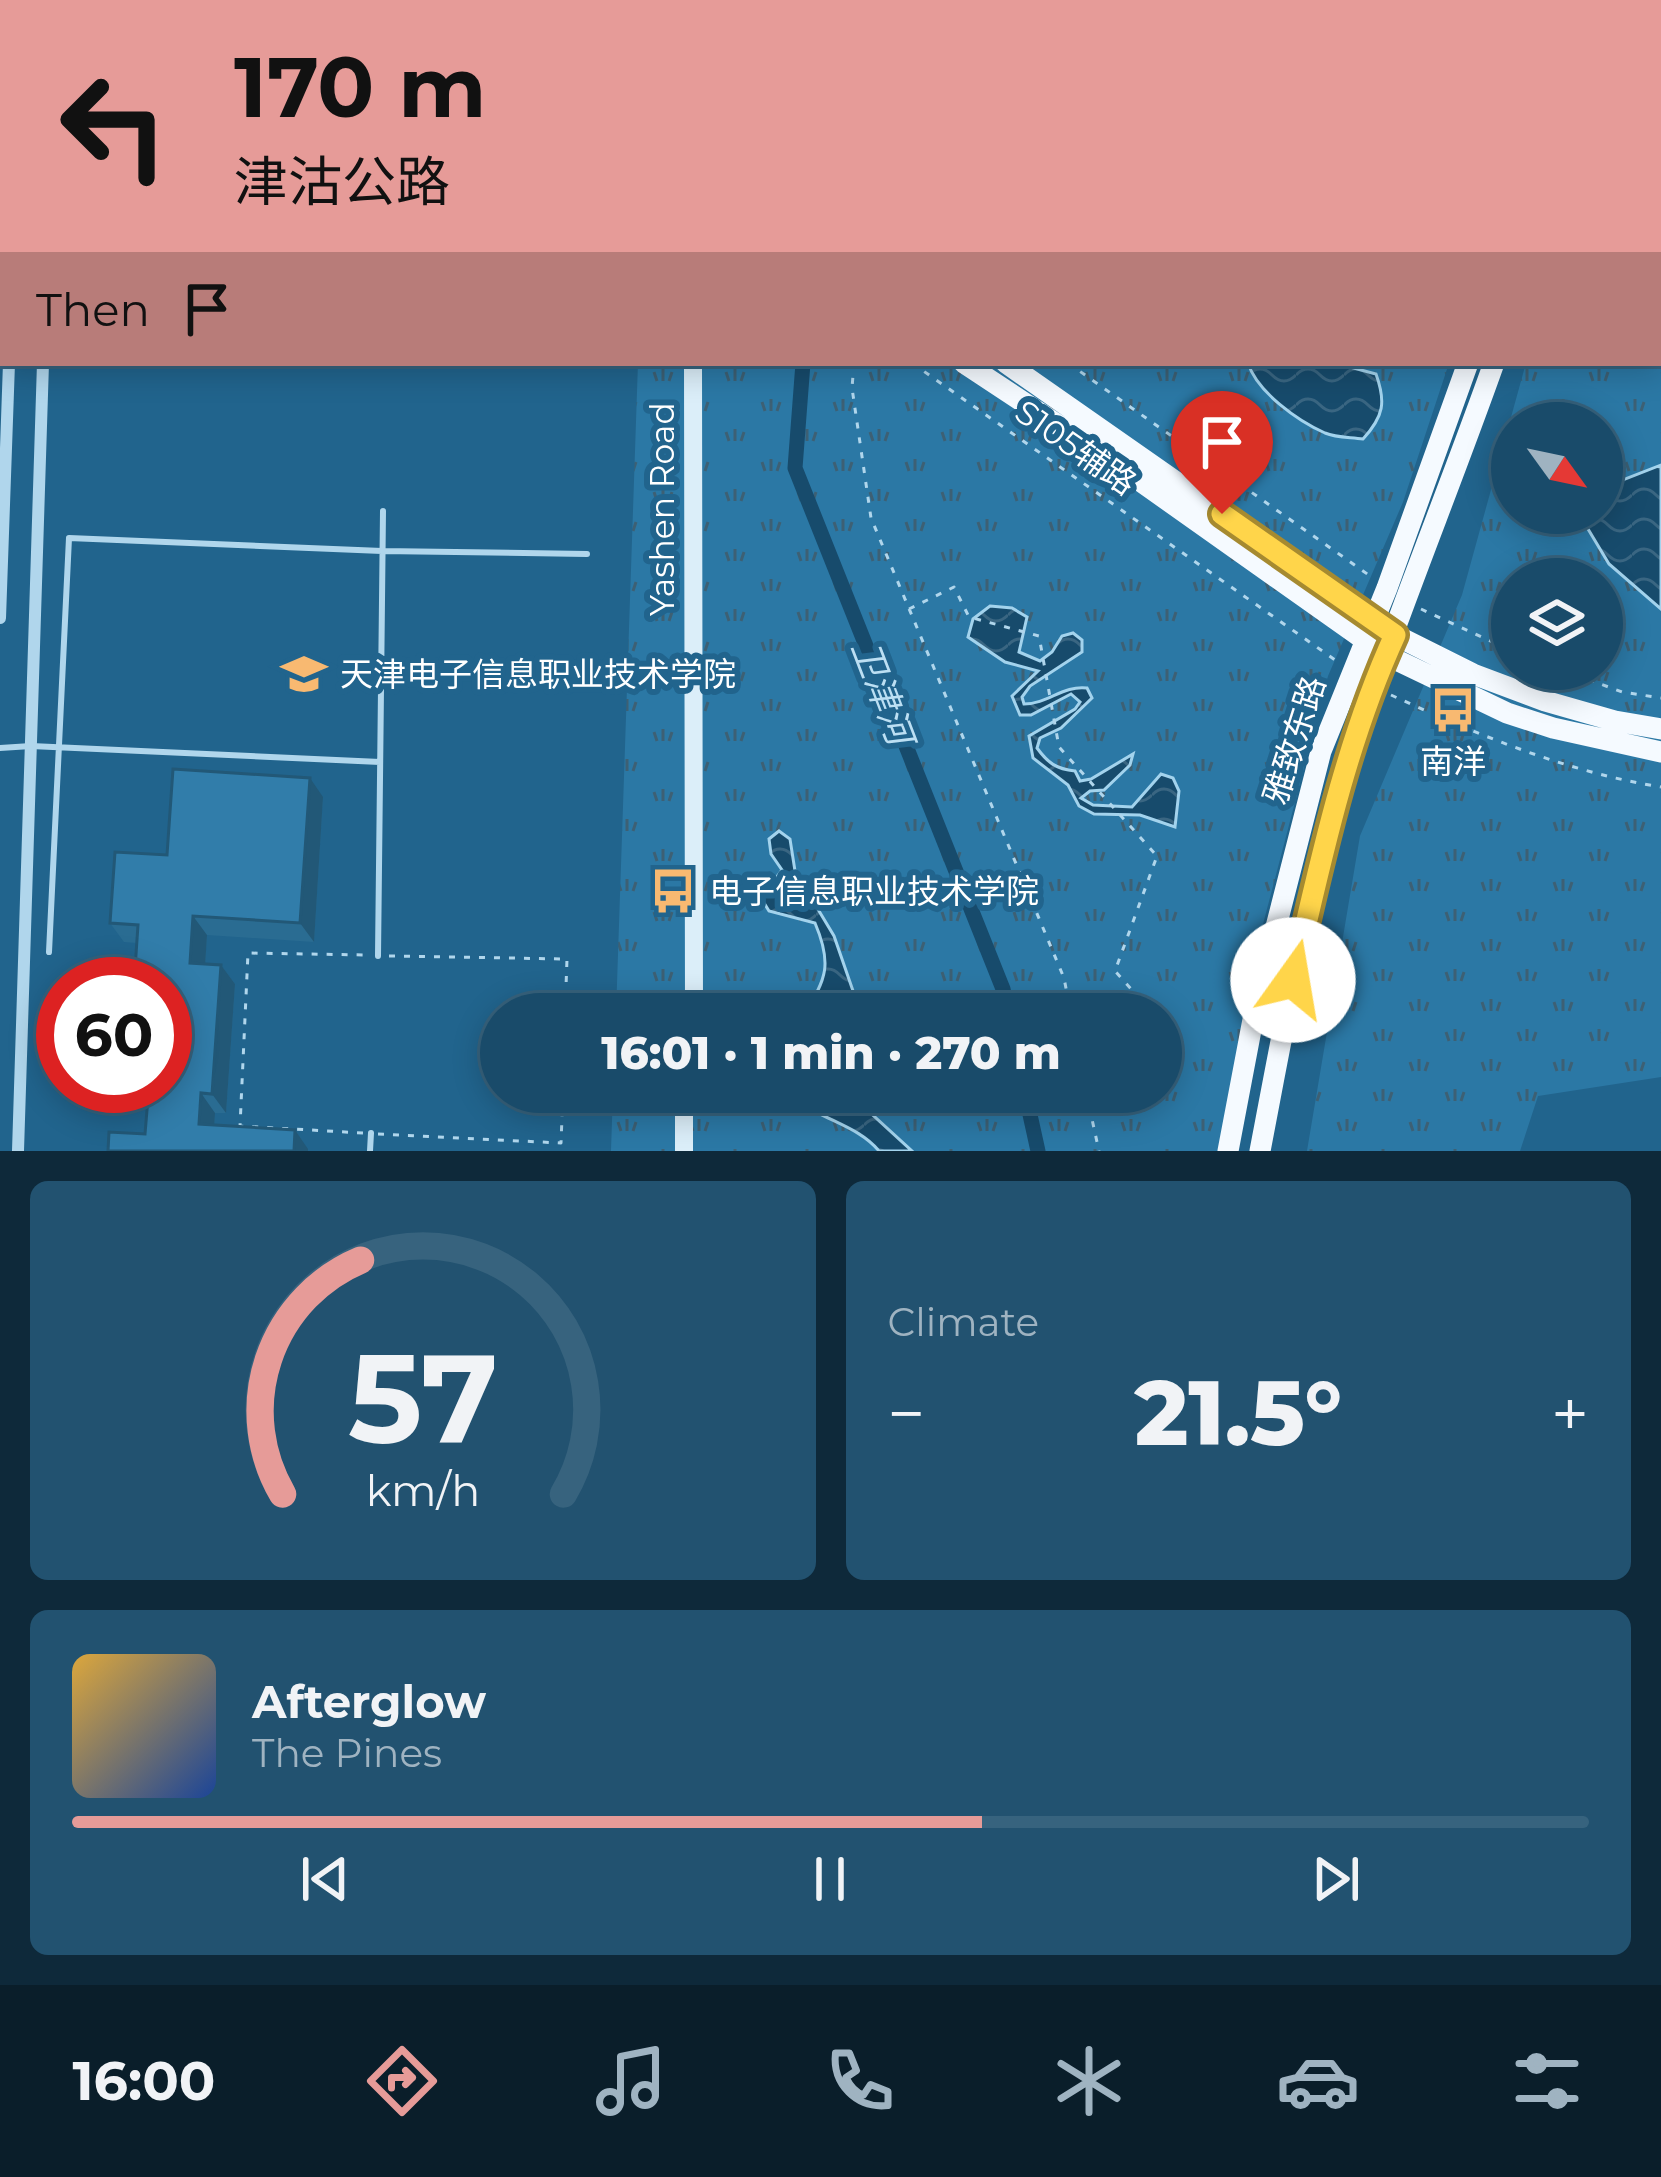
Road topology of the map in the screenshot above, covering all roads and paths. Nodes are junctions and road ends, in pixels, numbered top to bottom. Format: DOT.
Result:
graph roads {
  1 [pos="10,366"];
  2 [pos="43,366"];
  3 [pos="688,366"];
  4 [pos="688,366"];
  5 [pos="854,366"];
  6 [pos="916,366"];
  7 [pos="969,366"];
  8 [pos="1010,366"];
  9 [pos="1072,366"];
  10 [pos="1467,366"];
  11 [pos="1493,366"];
  12 [pos="383,511"];
  13 [pos="382,551"];
  14 [pos="586,554"];
  15 [pos="1387,588"];
  16 [pos="1408,602"];
  17 [pos="909,609"];
  18 [pos="0,618"];
  19 [pos="1368,632"];
  20 [pos="1491,641"];
  21 [pos="1390,645"];
  22 [pos="1351,671"];
  23 [pos="1373,687"];
  24 [pos="1617,690"];
  25 [pos="1661,698"];
  26 [pos="1661,729"];
  27 [pos="31,746"];
  28 [pos="56,747"];
  29 [pos="0,748"];
  30 [pos="1661,752"];
  31 [pos="380,762"];
  32 [pos="1661,788"];
  33 [pos="49,952"];
  34 [pos="378,956"];
  35 [pos="566,993"];
  36 [pos="684,993"];
  37 [pos="694,993"];
  38 [pos="1067,993"];
  39 [pos="1135,993"];
  40 [pos="562,1113"];
  41 [pos="684,1113"];
  42 [pos="694,1113"];
  43 [pos="1091,1113"];
  44 [pos="371,1133"];
  45 [pos="18,1151"];
  46 [pos="370,1151"];
  47 [pos="684,1151"];
  48 [pos="694,1151"];
  49 [pos="1099,1151"];
  50 [pos="1228,1151"];
  51 [pos="1260,1151"];
  1 -- 18 [label="street"];
  2 -- 27 [label="street"];
  3 -- 36 [label="street, Yashen Road"];
  4 -- 37 [label="street, Yashen Road"];
  5 -- 17 [label="path"];
  6 -- 22 [label="path, S105辅路"];
  7 -- 19 [label="main road"];
  8 -- 19 [label="main road"];
  9 -- 15 [label="path, S105辅路"];
  10 -- 15 [label="main road, 雅致东路"];
  11 -- 16 [label="main road, 雅致东路"];
  12 -- 13 [label="lane"];
  13 -- 14 [label="lane"];
  13 -- 28 [label="lane"];
  13 -- 31 [label="lane"];
  15 -- 19 [label="main road, 雅致东路"];
  16 -- 20 [label="path"];
  16 -- 21 [label="main road, 雅致东路"];
  17 -- 38 [label="path"];
  17 -- 39 [label="path"];
  19 -- 21 [label="main road"];
  19 -- 22 [label="main road, 雅致东路"];
  21 -- 23 [label="main road, 雅致东路"];
  21 -- 26 [label="main road"];
  21 -- 30 [label="main road"];
  22 -- 50 [label="main road, 雅致东路"];
  23 -- 32 [label="path"];
  23 -- 51 [label="main road, 雅致东路"];
  24 -- 25 [label="path"];
  27 -- 28 [label="lane"];
  27 -- 29 [label="lane"];
  27 -- 45 [label="street"];
  28 -- 31 [label="lane"];
  28 -- 33 [label="lane"];
  31 -- 34 [label="lane"];
  34 -- 35 [label="path"];
  34 -- 44 [label="path"];
  40 -- 44 [label="path"];
  41 -- 47 [label="street"];
  42 -- 48 [label="street"];
  43 -- 49 [label="path"];
  44 -- 46 [label="lane"];
}
